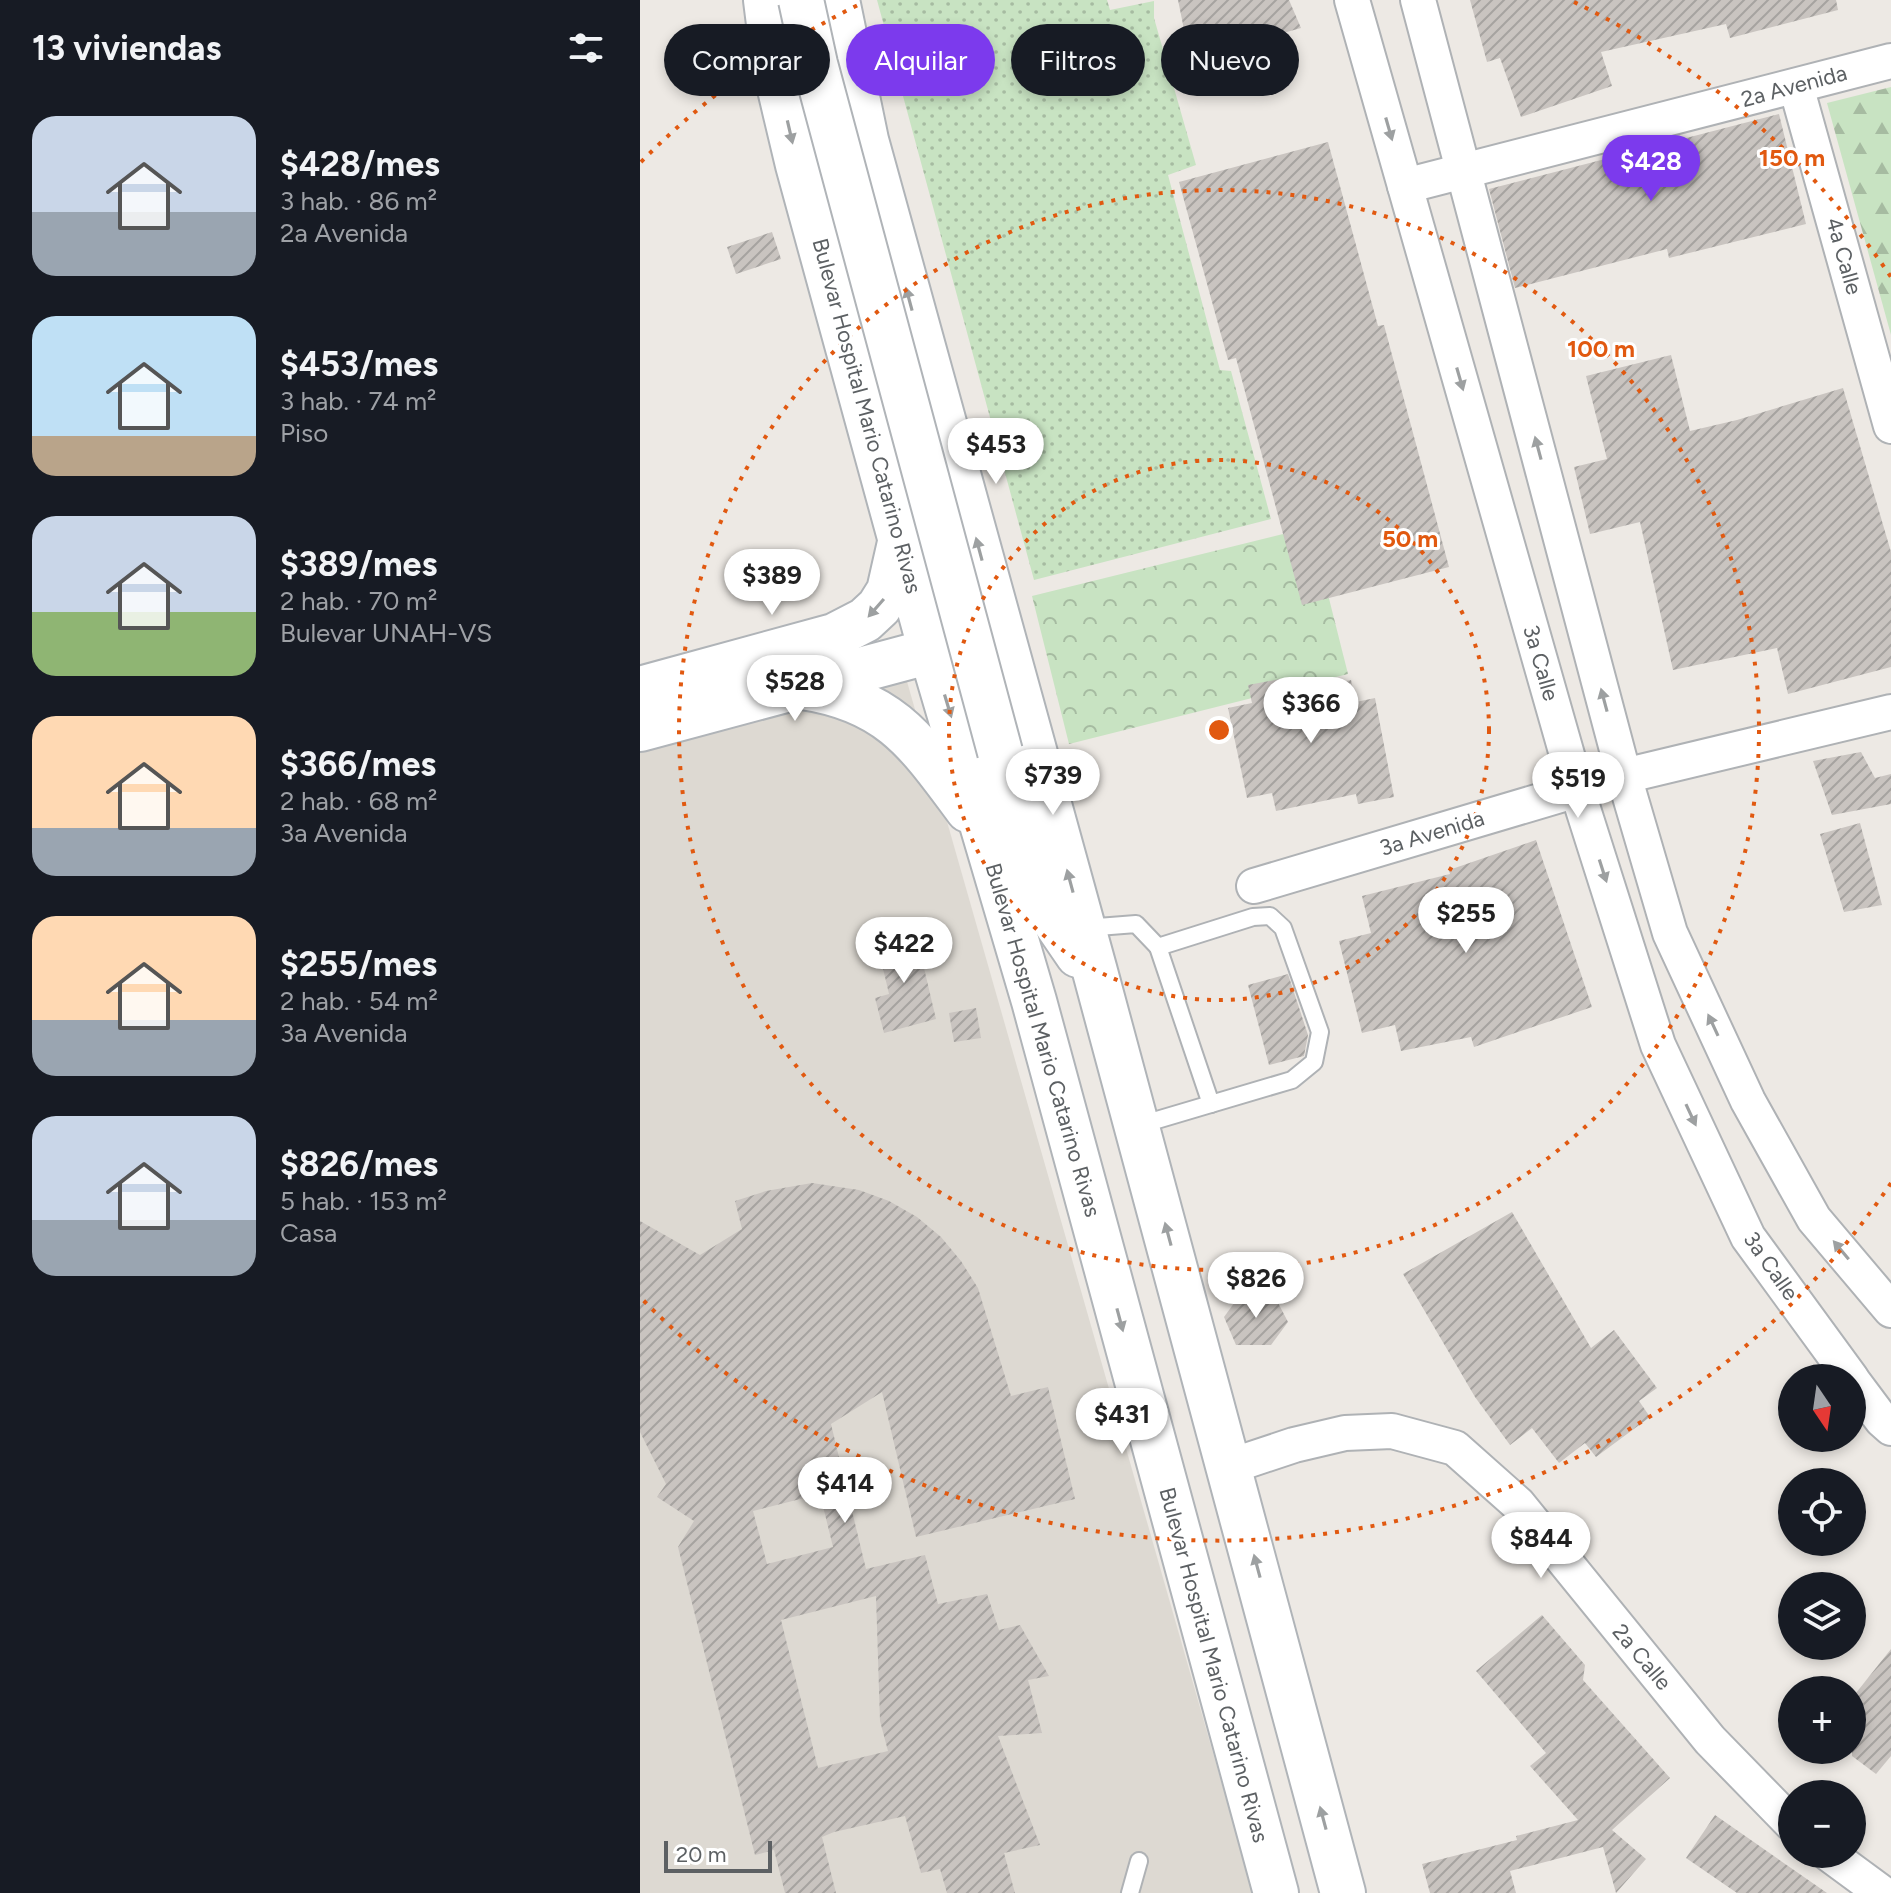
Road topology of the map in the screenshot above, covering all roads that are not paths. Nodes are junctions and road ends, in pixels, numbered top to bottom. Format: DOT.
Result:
graph roads {
  1 [pos="766,0"];
  2 [pos="801,0"];
  3 [pos="837,0"];
  4 [pos="1352,0"];
  5 [pos="1418,0"];
  6 [pos="1891,61"];
  7 [pos="1796,86"];
  8 [pos="1465,171"];
  9 [pos="1405,186"];
  10 [pos="1891,426"];
  11 [pos="901,536"];
  12 [pos="993,602"];
  13 [pos="931,651"];
  14 [pos="800,686"];
  15 [pos="640,689"];
  16 [pos="1891,712"];
  17 [pos="640,729"];
  18 [pos="1624,776"];
  19 [pos="1577,790"];
  20 [pos="985,831"];
  21 [pos="1254,886"];
  22 [pos="1041,901"];
  23 [pos="1083,928"];
  24 [pos="1158,947"];
  25 [pos="1097,984"];
  26 [pos="1034,1001"];
  27 [pos="1211,1104"];
  28 [pos="1138,1125"];
  29 [pos="1891,1310"];
  30 [pos="1840,1364"];
  31 [pos="1866,1399"];
  32 [pos="1891,1428"];
  33 [pos="1231,1466"];
  34 [pos="1778,1810"];
  35 [pos="1139,1861"];
  36 [pos="1848,1868"];
  37 [pos="1130,1893"];
  38 [pos="1276,1893"];
  39 [pos="1343,1893"];
  40 [pos="1882,1893"];
  1 -- 11 [label="main road, Bulevar Hospital Mario Catarino Rivas, one-way"];
  2 -- 22 [label="main road, Bulevar Hospital Mario Catarino Rivas, bridge"];
  12 -- 3 [label="main road, one-way"];
  4 -- 9 [label="street, 3a Calle, one-way"];
  5 -- 8 [label="street"];
  6 -- 7 [label="street, 2a Avenida"];
  7 -- 8 [label="street, 2a Avenida"];
  7 -- 10 [label="street, 4a Calle"];
  8 -- 9 [label="street, 2a Avenida"];
  18 -- 8 [label="street, one-way"];
  9 -- 19 [label="street, 3a Calle, one-way"];
  11 -- 13 [label="main road, Bulevar Hospital Mario Catarino Rivas"];
  11 -- 15 [label="main road, one-way"];
  12 -- 13 [label="main road"];
  23 -- 12 [label="main road, one-way"];
  13 -- 14 [label="main road"];
  13 -- 20 [label="main road, Bulevar Hospital Mario Catarino Rivas, one-way"];
  14 -- 17 [label="main road"];
  14 -- 20 [label="main road"];
  16 -- 18 [label="street, 3a Avenida"];
  18 -- 19 [label="street, 3a Avenida"];
  29 -- 18 [label="street, one-way"];
  19 -- 21 [label="street, 3a Avenida"];
  19 -- 30 [label="street, 3a Calle, one-way"];
  20 -- 26 [label="main road, Bulevar Hospital Mario Catarino Rivas"];
  22 -- 25 [label="main road"];
  22 -- 26 [label="main road"];
  23 -- 24 [label="lane"];
  23 -- 25 [label="main road"];
  24 -- 27 [label="lane"];
  24 -- 27 [label="lane"];
  25 -- 28 [label="main road"];
  26 -- 38 [label="main road, Bulevar Hospital Mario Catarino Rivas, one-way"];
  27 -- 28 [label="lane"];
  33 -- 28 [label="main road, one-way"];
  31 -- 32 [label="street, 3a Calle"];
  33 -- 34 [label="street, 2a Calle"];
  39 -- 33 [label="main road, one-way"];
  35 -- 37 [label="lane"];
  36 -- 40 [label="street"];
}
